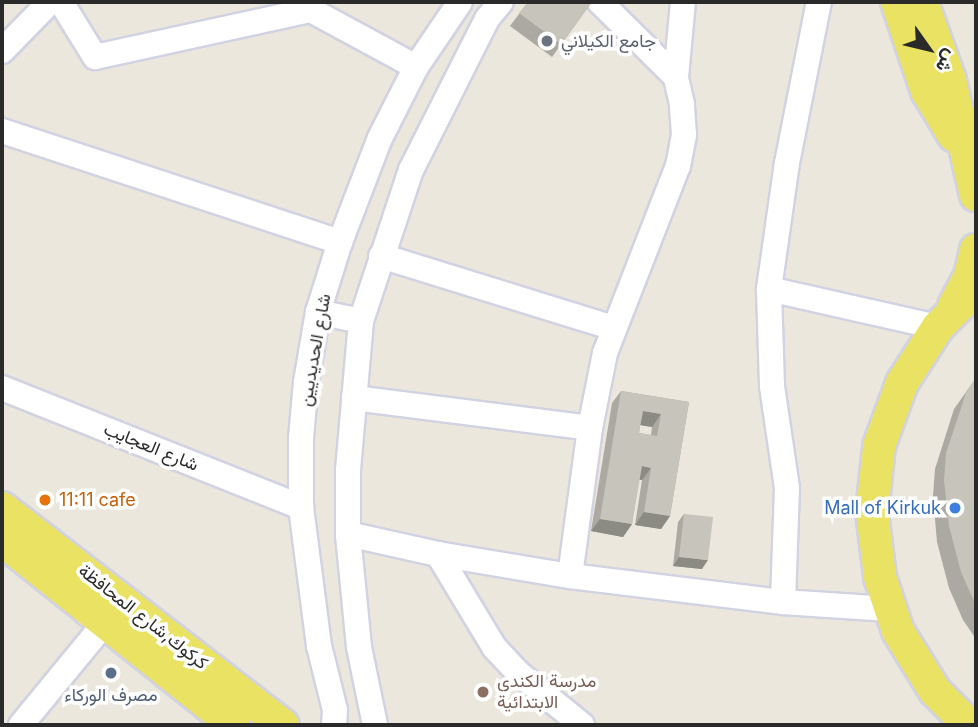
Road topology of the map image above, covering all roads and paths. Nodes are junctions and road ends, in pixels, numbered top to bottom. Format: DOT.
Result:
graph roads {
  1 [pos="50,2"];
  2 [pos="61,2"];
  3 [pos="461,2"];
  4 [pos="600,2"];
  5 [pos="684,2"];
  6 [pos="819,2"];
  7 [pos="897,2"];
  8 [pos="922,2"];
  9 [pos="303,6"];
  10 [pos="494,10"];
  11 [pos="2,51"];
  12 [pos="416,67"];
  13 [pos="677,77"];
  14 [pos="2,131"];
  15 [pos="972,179"];
  16 [pos="976,221"];
  17 [pos="340,242"];
  18 [pos="976,250"];
  19 [pos="381,256"];
  20 [pos="769,289"];
  21 [pos="976,289"];
  22 [pos="318,312"];
  23 [pos="361,321"];
  24 [pos="942,323"];
  25 [pos="614,328"];
  26 [pos="2,388"];
  27 [pos="354,398"];
  28 [pos="590,428"];
  29 [pos="301,507"];
  30 [pos="5,518"];
  31 [pos="348,534"];
  32 [pos="438,554"];
  33 [pos="2,556"];
  34 [pos="570,576"];
  35 [pos="783,601"];
  36 [pos="889,609"];
  37 [pos="104,624"];
  38 [pos="319,646"];
  39 [pos="359,647"];
  40 [pos="21,725"];
  41 [pos="234,725"];
  42 [pos="284,725"];
  43 [pos="334,725"];
  44 [pos="375,725"];
  45 [pos="582,725"];
  46 [pos="969,725"];
  1 -- 11 [label="street"];
  2 -- 9 [label="street"];
  3 -- 10 [label="street"];
  3 -- 12 [label="street, شارع الحديديين"];
  4 -- 13 [label="street"];
  5 -- 13 [label="street"];
  6 -- 20 [label="street"];
  7 -- 15 [label="main road"];
  8 -- 15 [label="main road"];
  9 -- 12 [label="street"];
  10 -- 19 [label="street"];
  12 -- 17 [label="street, شارع الحديديين"];
  13 -- 25 [label="street"];
  14 -- 17 [label="street"];
  15 -- 16 [label="main road"];
  17 -- 22 [label="street, شارع الحديديين"];
  18 -- 24 [label="main road"];
  19 -- 23 [label="street"];
  19 -- 25 [label="street"];
  20 -- 24 [label="street"];
  20 -- 35 [label="street"];
  21 -- 24 [label="main road"];
  22 -- 23 [label="street"];
  22 -- 29 [label="street, شارع الحديديين"];
  23 -- 27 [label="street"];
  24 -- 36 [label="main road"];
  25 -- 28 [label="street"];
  26 -- 29 [label="street, شارع العجايب"];
  27 -- 28 [label="street"];
  27 -- 31 [label="street"];
  28 -- 34 [label="street"];
  29 -- 38 [label="street, شارع الحديديين"];
  30 -- 37 [label="main road, كركوك,شارع المحافظة"];
  30 -- 42 [label="main road, كركوك,شارع المحافظة"];
  31 -- 32 [label="street"];
  31 -- 39 [label="street"];
  32 -- 34 [label="street"];
  32 -- 45 [label="street"];
  33 -- 37 [label="street"];
  34 -- 35 [label="street"];
  35 -- 36 [label="street"];
  36 -- 46 [label="main road"];
  37 -- 40 [label="street"];
  37 -- 41 [label="main road, كركوك,شارع المحافظة"];
  38 -- 39 [label="street"];
  38 -- 43 [label="street, شارع الحديديين"];
  39 -- 44 [label="street"];
}
